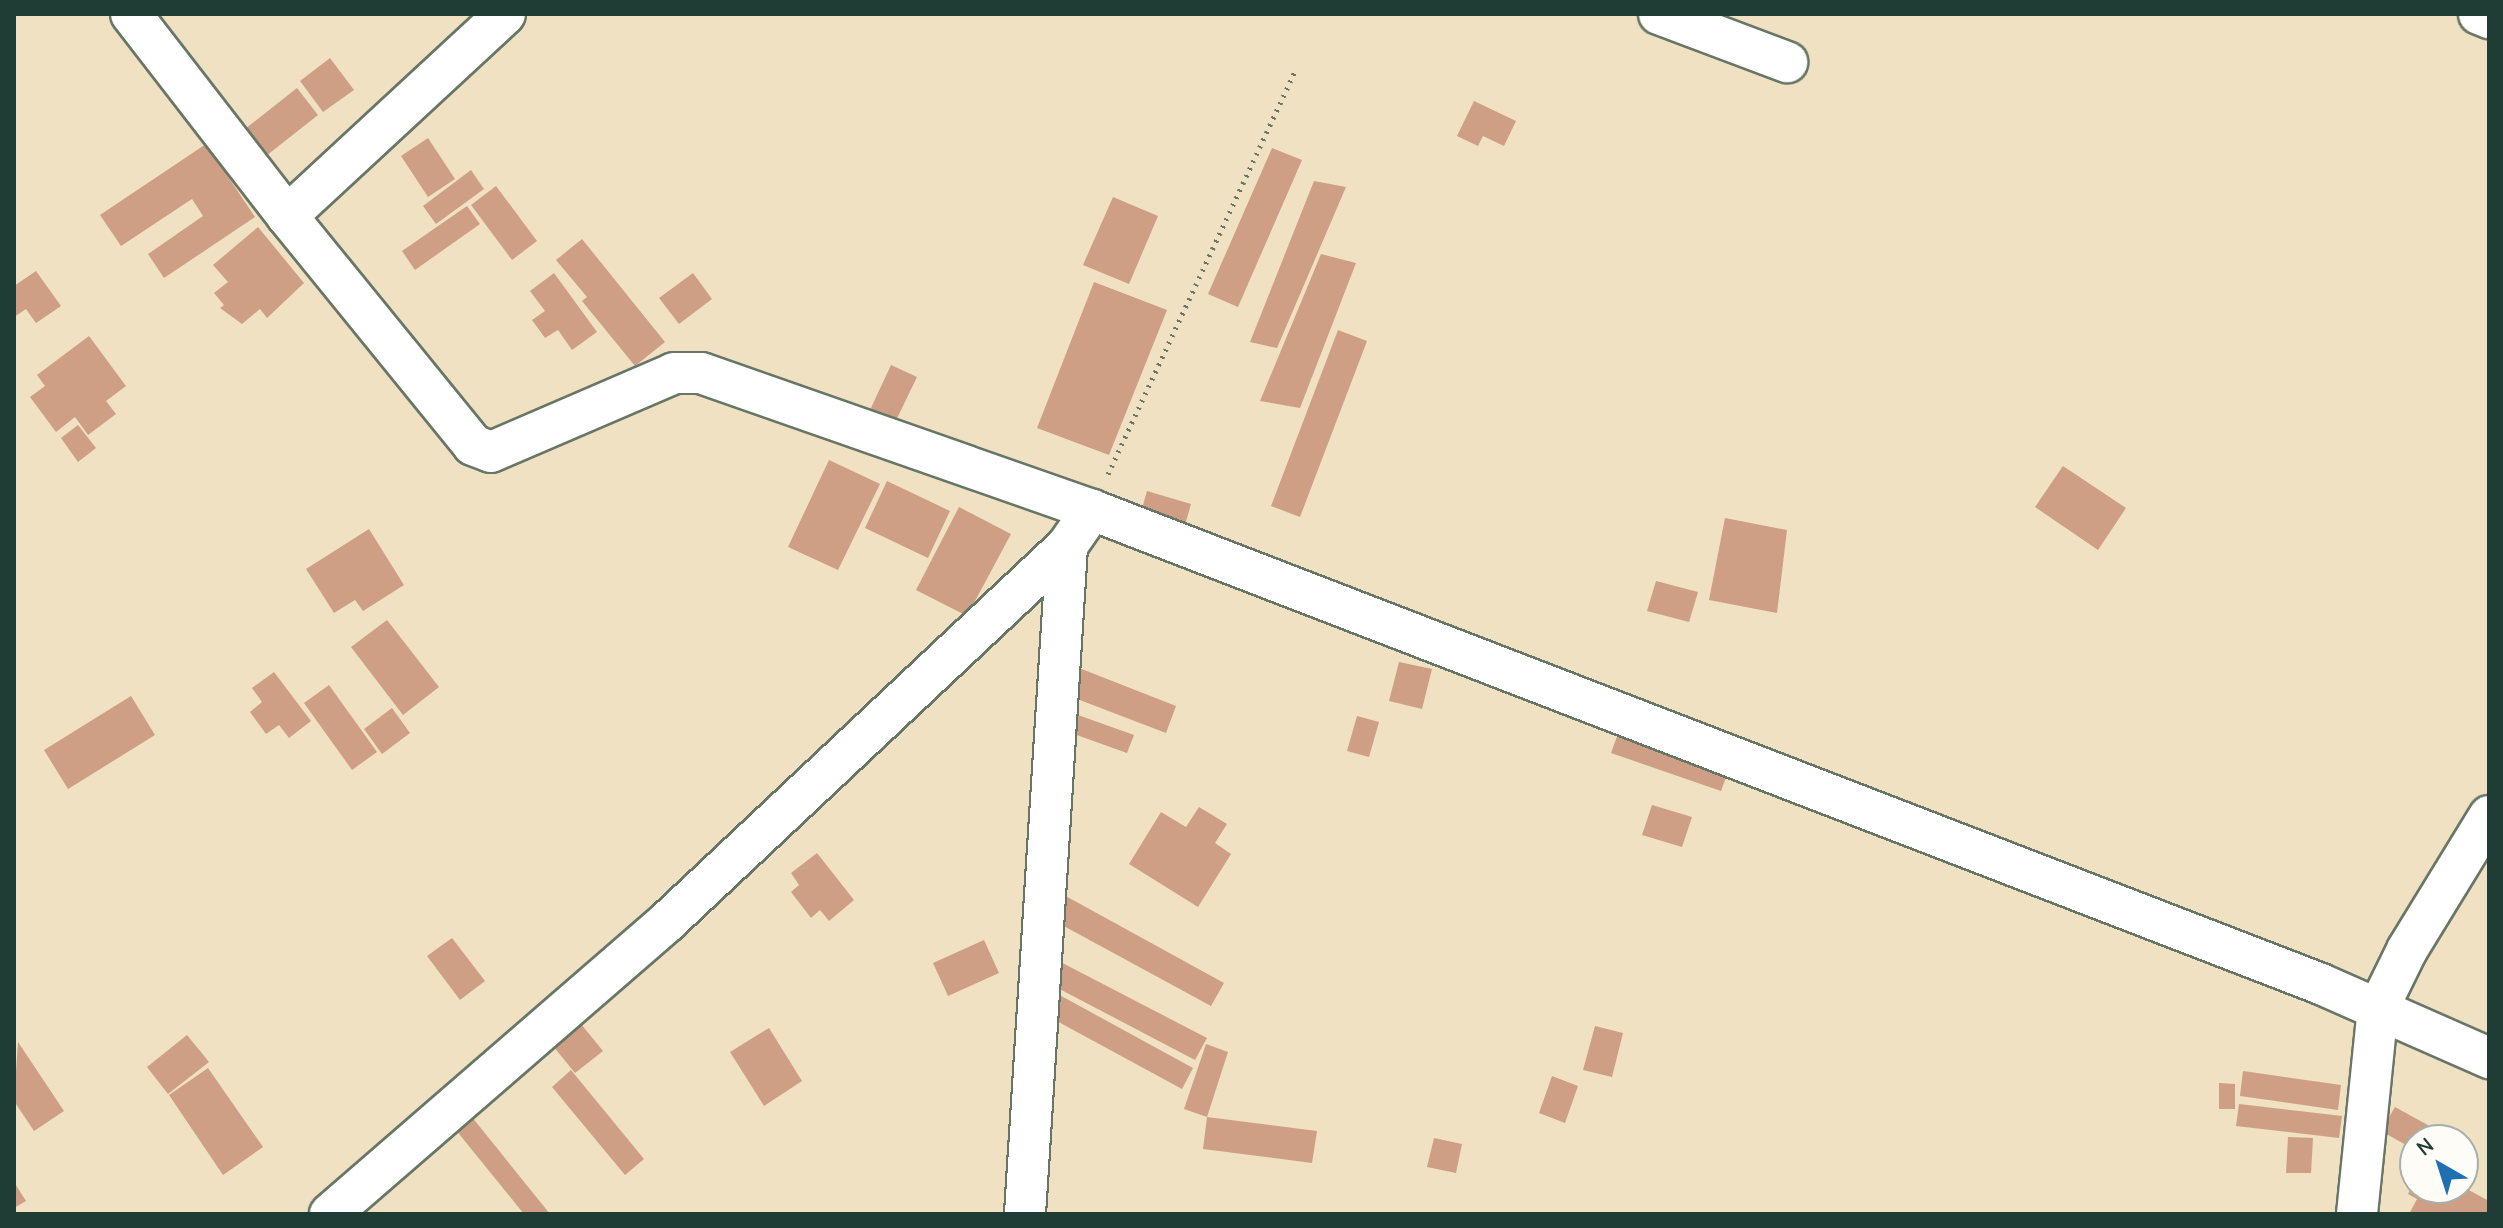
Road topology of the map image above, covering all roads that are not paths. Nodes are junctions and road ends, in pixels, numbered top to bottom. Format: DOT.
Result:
graph roads {
  1 [pos="131,14"];
  2 [pos="505,14"];
  3 [pos="1659,14"];
  4 [pos="2479,14"];
  5 [pos="2489,18"];
  6 [pos="1787,62"];
  7 [pos="287,216"];
  8 [pos="1092,510"];
  9 [pos="1067,546"];
  10 [pos="2489,816"];
  11 [pos="2378,1009"];
  12 [pos="2489,1058"];
  13 [pos="330,1214"];
  14 [pos="1025,1214"];
  15 [pos="2357,1214"];
  1 -- 7 [label="street"];
  2 -- 7 [label="street"];
  3 -- 6 [label="street"];
  4 -- 5 [label="street"];
  7 -- 8 [label="street"];
  8 -- 9 [label="street"];
  8 -- 11 [label="street"];
  9 -- 13 [label="street"];
  9 -- 14 [label="street"];
  10 -- 11 [label="street"];
  11 -- 12 [label="street"];
  11 -- 15 [label="street"];
}
